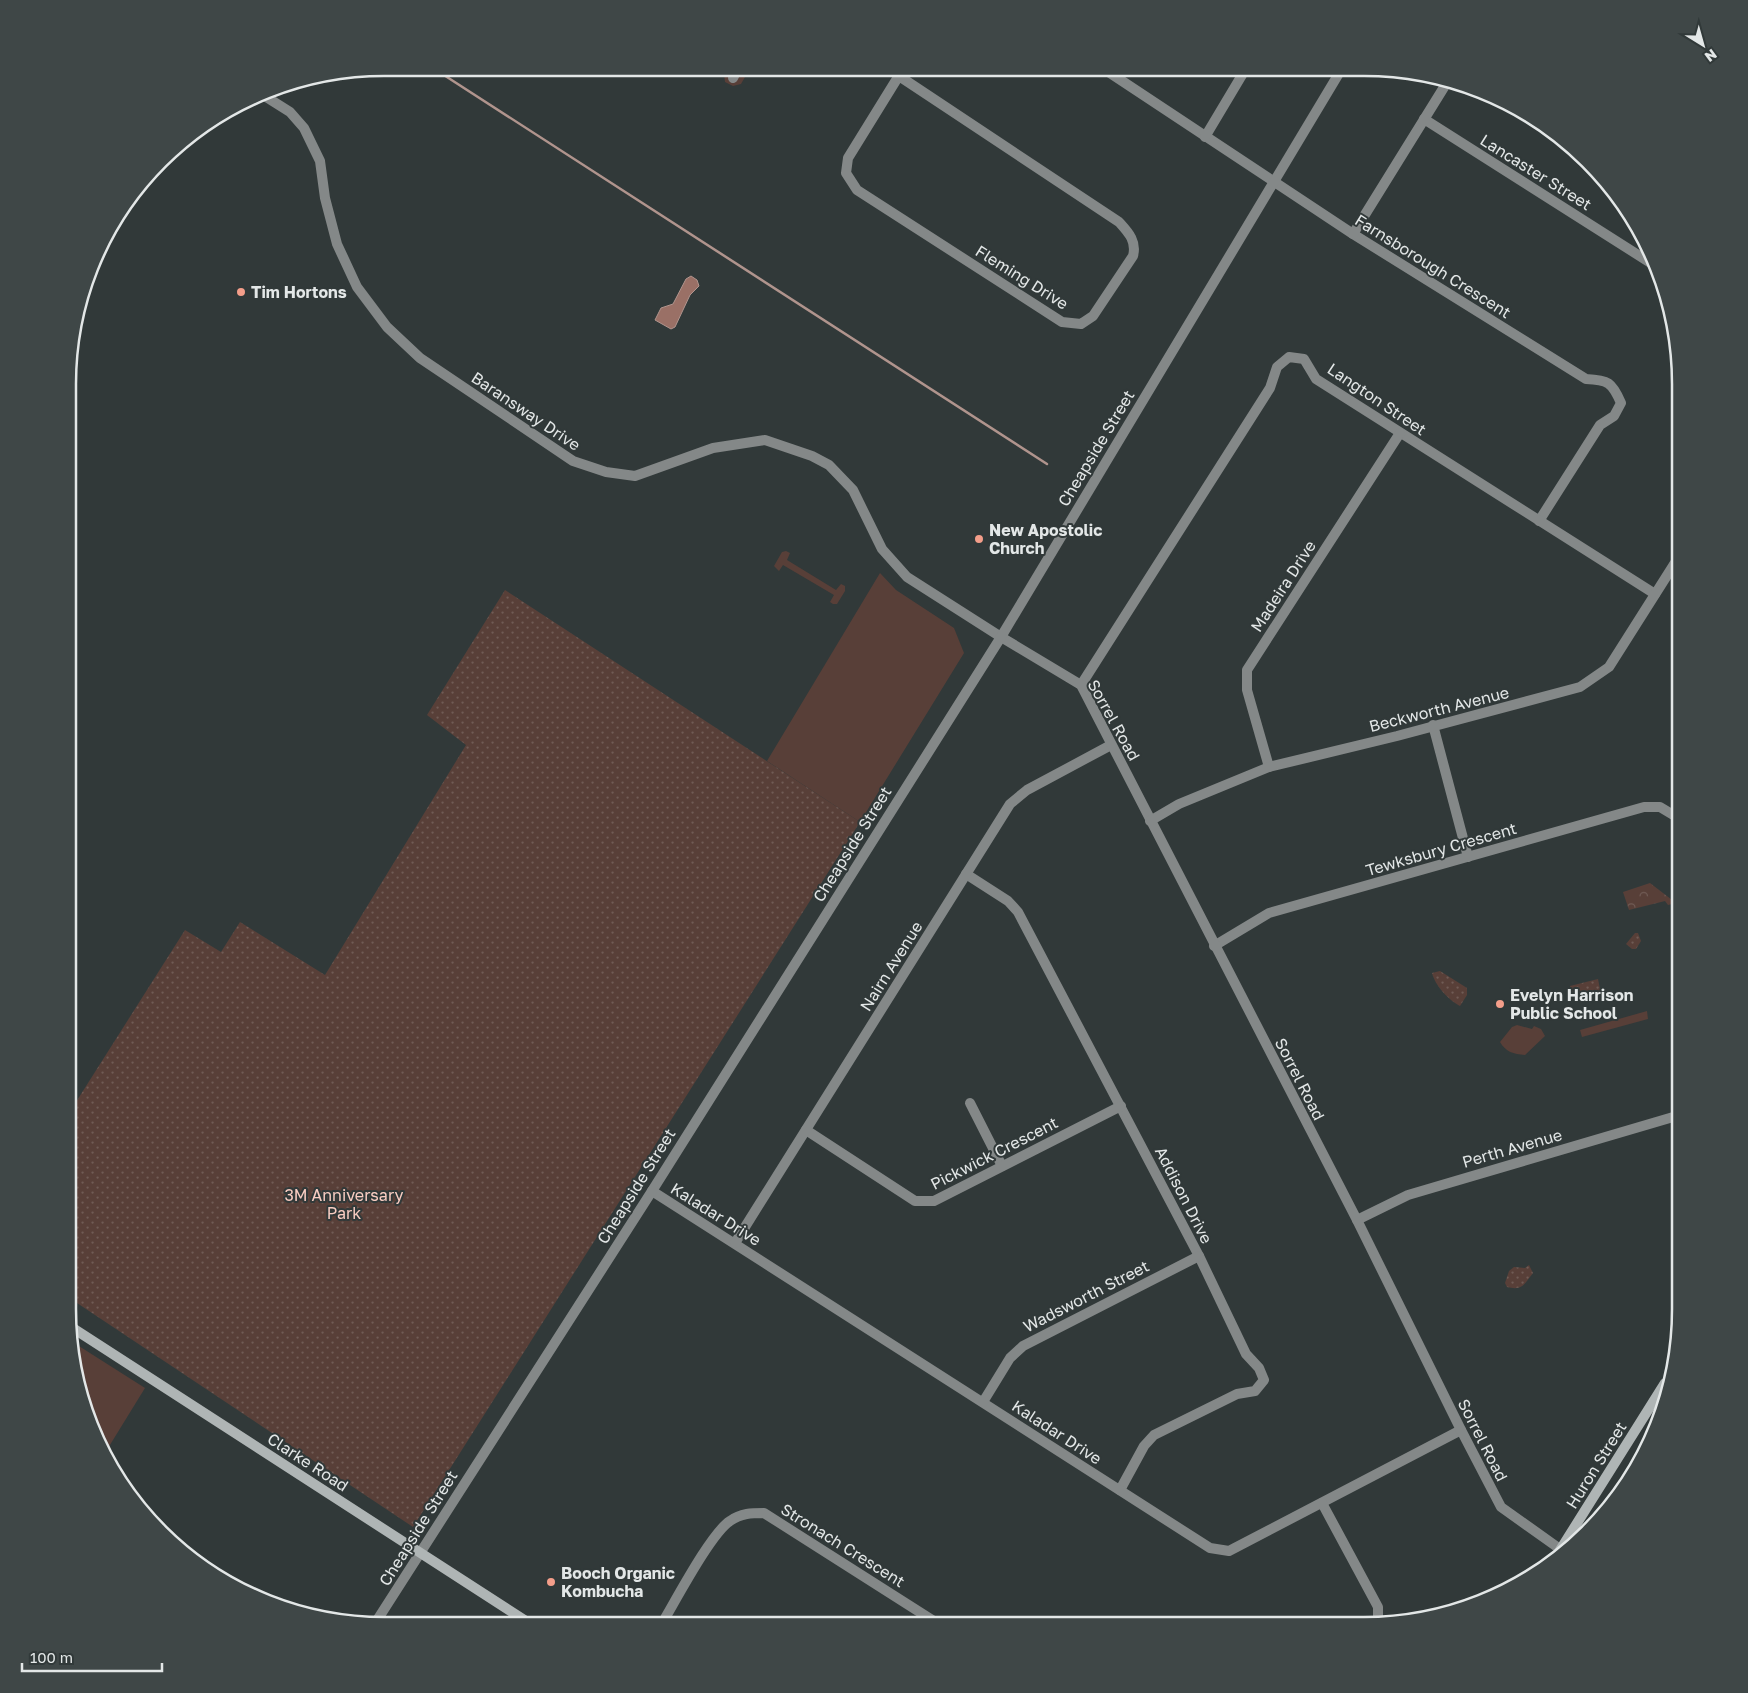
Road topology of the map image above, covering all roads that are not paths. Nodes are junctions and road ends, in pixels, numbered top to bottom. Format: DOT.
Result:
graph roads {
  1 [pos="899,76"];
  2 [pos="907,76"];
  3 [pos="1115,76"];
  4 [pos="1241,76"];
  5 [pos="1337,76"];
  6 [pos="1444,87"];
  7 [pos="269,99"];
  8 [pos="1424,119"];
  9 [pos="1205,138"];
  10 [pos="1274,181"];
  11 [pos="1353,234"];
  12 [pos="1645,259"];
  13 [pos="1400,433"];
  14 [pos="1540,520"];
  15 [pos="1672,567"];
  16 [pos="1655,594"];
  17 [pos="1000,637"];
  18 [pos="1081,685"];
  19 [pos="1433,725"];
  20 [pos="1111,745"];
  21 [pos="1269,768"];
  22 [pos="1672,815"];
  23 [pos="1150,821"];
  24 [pos="1468,857"];
  25 [pos="966,874"];
  26 [pos="1214,946"];
  27 [pos="970,1103"];
  28 [pos="1121,1106"];
  29 [pos="1672,1116"];
  30 [pos="806,1130"];
  31 [pos="1002,1166"];
  32 [pos="652,1191"];
  33 [pos="1357,1220"];
  34 [pos="735,1243"];
  35 [pos="1199,1256"];
  36 [pos="77,1331"];
  37 [pos="1660,1391"];
  38 [pos="983,1402"];
  39 [pos="1461,1430"];
  40 [pos="1120,1490"];
  41 [pos="1322,1503"];
  42 [pos="1564,1542"];
  43 [pos="1558,1547"];
  44 [pos="420,1552"];
  45 [pos="1378,1616"];
  46 [pos="379,1617"];
  47 [pos="520,1617"];
  48 [pos="666,1617"];
  49 [pos="927,1617"];
  1 -- 2 [label="street, Fleming Drive"];
  3 -- 9 [label="street, Farnsborough Crescent"];
  4 -- 9 [label="street"];
  5 -- 10 [label="street, Cheapside Street"];
  6 -- 8 [label="street"];
  7 -- 17 [label="street, Baransway Drive"];
  8 -- 11 [label="street"];
  8 -- 12 [label="street, Lancaster Street"];
  9 -- 10 [label="street, Farnsborough Crescent"];
  10 -- 11 [label="street, Farnsborough Crescent"];
  10 -- 17 [label="street, Cheapside Street"];
  11 -- 14 [label="street, Farnsborough Crescent"];
  13 -- 14 [label="street, Langton Street"];
  13 -- 18 [label="street, Langton Street"];
  13 -- 21 [label="street, Madeira Drive"];
  14 -- 16 [label="street, Langton Street"];
  15 -- 16 [label="street, Beckworth Avenue"];
  16 -- 19 [label="street, Beckworth Avenue"];
  17 -- 18 [label="street, Sorrel Road"];
  17 -- 32 [label="street, Cheapside Street"];
  18 -- 20 [label="street, Sorrel Road"];
  19 -- 21 [label="street, Beckworth Avenue"];
  19 -- 24 [label="street"];
  20 -- 23 [label="street, Sorrel Road"];
  20 -- 25 [label="street, Nairn Avenue"];
  21 -- 23 [label="street, Beckworth Avenue"];
  22 -- 24 [label="street, Tewksbury Crescent"];
  23 -- 26 [label="street, Sorrel Road"];
  24 -- 26 [label="street, Tewksbury Crescent"];
  25 -- 28 [label="street, Addison Drive"];
  25 -- 30 [label="street, Nairn Avenue"];
  26 -- 33 [label="street, Sorrel Road"];
  27 -- 31 [label="street"];
  28 -- 31 [label="street, Pickwick Crescent"];
  28 -- 35 [label="street, Addison Drive"];
  29 -- 33 [label="street, Perth Avenue"];
  30 -- 31 [label="street, Pickwick Crescent"];
  30 -- 34 [label="street, Nairn Avenue"];
  32 -- 34 [label="street, Kaladar Drive"];
  32 -- 44 [label="street, Cheapside Street"];
  33 -- 39 [label="street, Sorrel Road"];
  34 -- 38 [label="street, Kaladar Drive"];
  35 -- 38 [label="street, Wadsworth Street"];
  35 -- 40 [label="street, Addison Drive"];
  36 -- 44 [label="main road, Clarke Road"];
  37 -- 42 [label="main road, Huron Street"];
  38 -- 40 [label="street, Kaladar Drive"];
  39 -- 41 [label="street, Kaladar Drive"];
  39 -- 43 [label="street, Sorrel Road"];
  40 -- 41 [label="street, Kaladar Drive"];
  41 -- 45 [label="street"];
  44 -- 46 [label="street, Cheapside Street"];
  44 -- 47 [label="main road, Clarke Road"];
  48 -- 49 [label="street, Stronach Crescent"];
}
